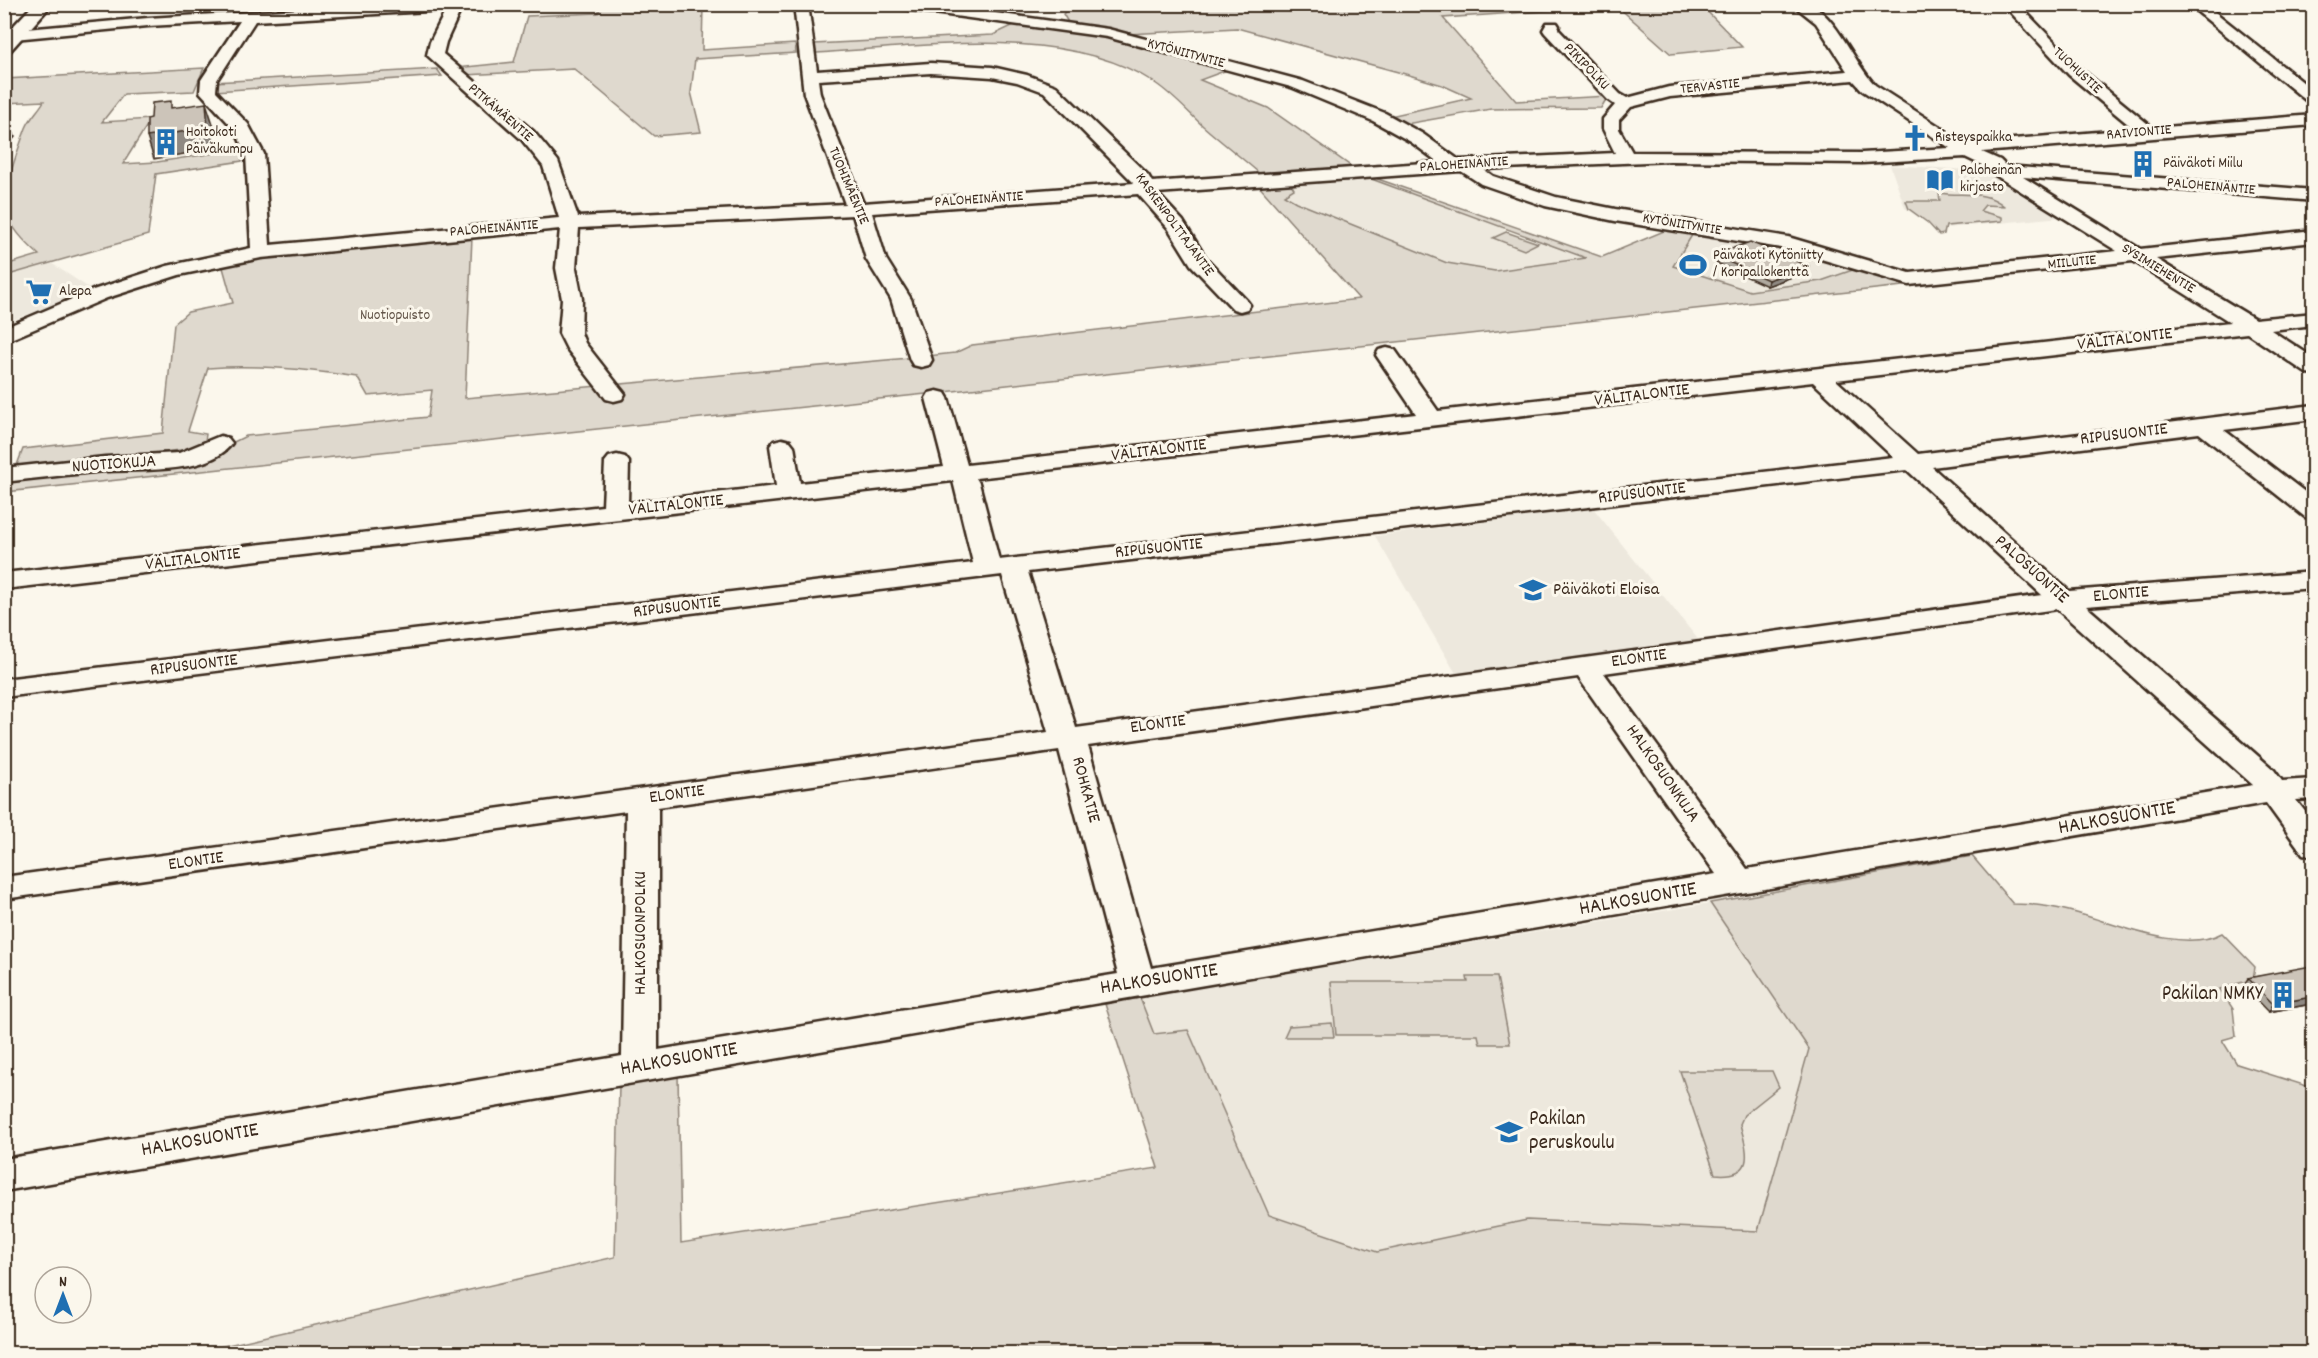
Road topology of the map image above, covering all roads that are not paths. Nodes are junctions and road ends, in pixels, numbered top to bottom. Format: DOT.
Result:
graph roads {
  1 [pos="44,4"];
  2 [pos="478,4"];
  3 [pos="801,4"];
  4 [pos="897,4"];
  5 [pos="1799,4"];
  6 [pos="2010,4"];
  7 [pos="2195,4"];
  8 [pos="455,6"];
  9 [pos="919,6"];
  10 [pos="251,16"];
  11 [pos="1552,26"];
  12 [pos="8,39"];
  13 [pos="1857,75"];
  14 [pos="809,76"];
  15 [pos="2313,99"];
  16 [pos="1625,104"];
  17 [pos="2313,120"];
  18 [pos="2148,132"];
  19 [pos="1966,150"];
  20 [pos="1624,156"];
  21 [pos="1459,165"];
  22 [pos="2001,171"];
  23 [pos="1146,188"];
  24 [pos="2286,194"];
  25 [pos="2313,196"];
  26 [pos="858,208"];
  27 [pos="2305,213"];
  28 [pos="570,223"];
  29 [pos="2313,236"];
  30 [pos="261,252"];
  31 [pos="2136,256"];
  32 [pos="1903,278"];
  33 [pos="1240,305"];
  34 [pos="2313,319"];
  35 [pos="2251,326"];
  36 [pos="4,336"];
  37 [pos="1387,355"];
  38 [pos="921,360"];
  39 [pos="2313,368"];
  40 [pos="1818,375"];
  41 [pos="614,394"];
  42 [pos="937,398"];
  43 [pos="2313,412"];
  44 [pos="1432,420"];
  45 [pos="2203,425"];
  46 [pos="220,443"];
  47 [pos="783,446"];
  48 [pos="617,462"];
  49 [pos="1912,462"];
  50 [pos="961,474"];
  51 [pos="4,475"];
  52 [pos="789,493"];
  53 [pos="615,512"];
  54 [pos="2313,513"];
  55 [pos="1000,567"];
  56 [pos="2313,580"];
  57 [pos="4,581"];
  58 [pos="2063,600"];
  59 [pos="1585,666"];
  60 [pos="4,688"];
  61 [pos="1066,738"];
  62 [pos="2313,789"];
  63 [pos="2275,791"];
  64 [pos="642,800"];
  65 [pos="2313,846"];
  66 [pos="1738,882"];
  67 [pos="4,888"];
  68 [pos="1138,983"];
  69 [pos="640,1066"];
  70 [pos="4,1175"];
  1 -- 12 [label="main road"];
  2 -- 8 [label="street"];
  3 -- 14 [label="street, TUOHIMÄENTIE"];
  4 -- 9 [label="street, KYTÖNIITYNTIE"];
  5 -- 13 [label="street, SYSIMIEHENTIE"];
  6 -- 18 [label="street, TUOHUSTIE"];
  7 -- 15 [label="street"];
  8 -- 10 [label="street"];
  8 -- 28 [label="street, PITKÄMÄENTIE"];
  9 -- 21 [label="street, KYTÖNIITYNTIE"];
  10 -- 12 [label="street"];
  10 -- 30 [label="street"];
  11 -- 16 [label="street, PIKIPOLKU"];
  13 -- 16 [label="street, TERVASTIE"];
  13 -- 19 [label="street, SYSIMIEHENTIE"];
  14 -- 23 [label="street, KASKENPOLTTAJANTIE"];
  14 -- 26 [label="street, TUOHIMÄENTIE"];
  16 -- 20 [label="street"];
  17 -- 18 [label="street, RAIVIONTIE"];
  18 -- 19 [label="street, RAIVIONTIE"];
  19 -- 20 [label="street, PALOHEINÄNTIE"];
  19 -- 22 [label="street, SYSIMIEHENTIE"];
  20 -- 21 [label="street, PALOHEINÄNTIE"];
  21 -- 23 [label="street, PALOHEINÄNTIE"];
  21 -- 32 [label="street, KYTÖNIITYNTIE"];
  22 -- 24 [label="street, PALOHEINÄNTIE"];
  22 -- 31 [label="street, SYSIMIEHENTIE"];
  23 -- 26 [label="street, PALOHEINÄNTIE"];
  23 -- 33 [label="street, KASKENPOLTTAJANTIE"];
  24 -- 25 [label="street, PALOHEINÄNTIE"];
  24 -- 27 [label="street"];
  26 -- 28 [label="street, PALOHEINÄNTIE"];
  26 -- 38 [label="street, TUOHIMÄENTIE"];
  28 -- 30 [label="street, PALOHEINÄNTIE"];
  28 -- 41 [label="street, PITKÄMÄENTIE"];
  29 -- 31 [label="street, MIILUTIE"];
  30 -- 36 [label="street, PALOHEINÄNTIE"];
  31 -- 32 [label="street, MIILUTIE"];
  31 -- 35 [label="street, SYSIMIEHENTIE"];
  34 -- 35 [label="street, VÄLITALONTIE"];
  35 -- 39 [label="street, SYSIMIEHENTIE"];
  35 -- 40 [label="street, VÄLITALONTIE"];
  37 -- 44 [label="street"];
  40 -- 44 [label="street, VÄLITALONTIE"];
  40 -- 49 [label="street, PALOSUONTIE"];
  42 -- 50 [label="street, ROHKATIE"];
  43 -- 45 [label="street, RIPUSUONTIE"];
  44 -- 50 [label="street, VÄLITALONTIE"];
  45 -- 49 [label="street, RIPUSUONTIE"];
  45 -- 54 [label="street"];
  46 -- 51 [label="street, NUOTIOKUJA"];
  47 -- 52 [label="street"];
  48 -- 53 [label="street"];
  49 -- 55 [label="street, RIPUSUONTIE"];
  49 -- 58 [label="street, PALOSUONTIE"];
  50 -- 52 [label="street, VÄLITALONTIE"];
  50 -- 55 [label="street, ROHKATIE"];
  52 -- 53 [label="street, VÄLITALONTIE"];
  53 -- 57 [label="street, VÄLITALONTIE"];
  55 -- 60 [label="street, RIPUSUONTIE"];
  55 -- 61 [label="street, ROHKATIE"];
  56 -- 58 [label="street, ELONTIE"];
  58 -- 59 [label="street, ELONTIE"];
  58 -- 63 [label="street, PALOSUONTIE"];
  59 -- 61 [label="street, ELONTIE"];
  59 -- 66 [label="street, HALKOSUONKUJA"];
  61 -- 64 [label="street, ELONTIE"];
  61 -- 68 [label="street, ROHKATIE"];
  62 -- 63 [label="street, HALKOSUONTIE"];
  63 -- 65 [label="street, PALOSUONTIE"];
  63 -- 66 [label="street, HALKOSUONTIE"];
  64 -- 67 [label="street, ELONTIE"];
  64 -- 69 [label="street, HALKOSUONPOLKU"];
  66 -- 68 [label="street, HALKOSUONTIE"];
  68 -- 69 [label="street, HALKOSUONTIE"];
  69 -- 70 [label="street, HALKOSUONTIE"];
}
